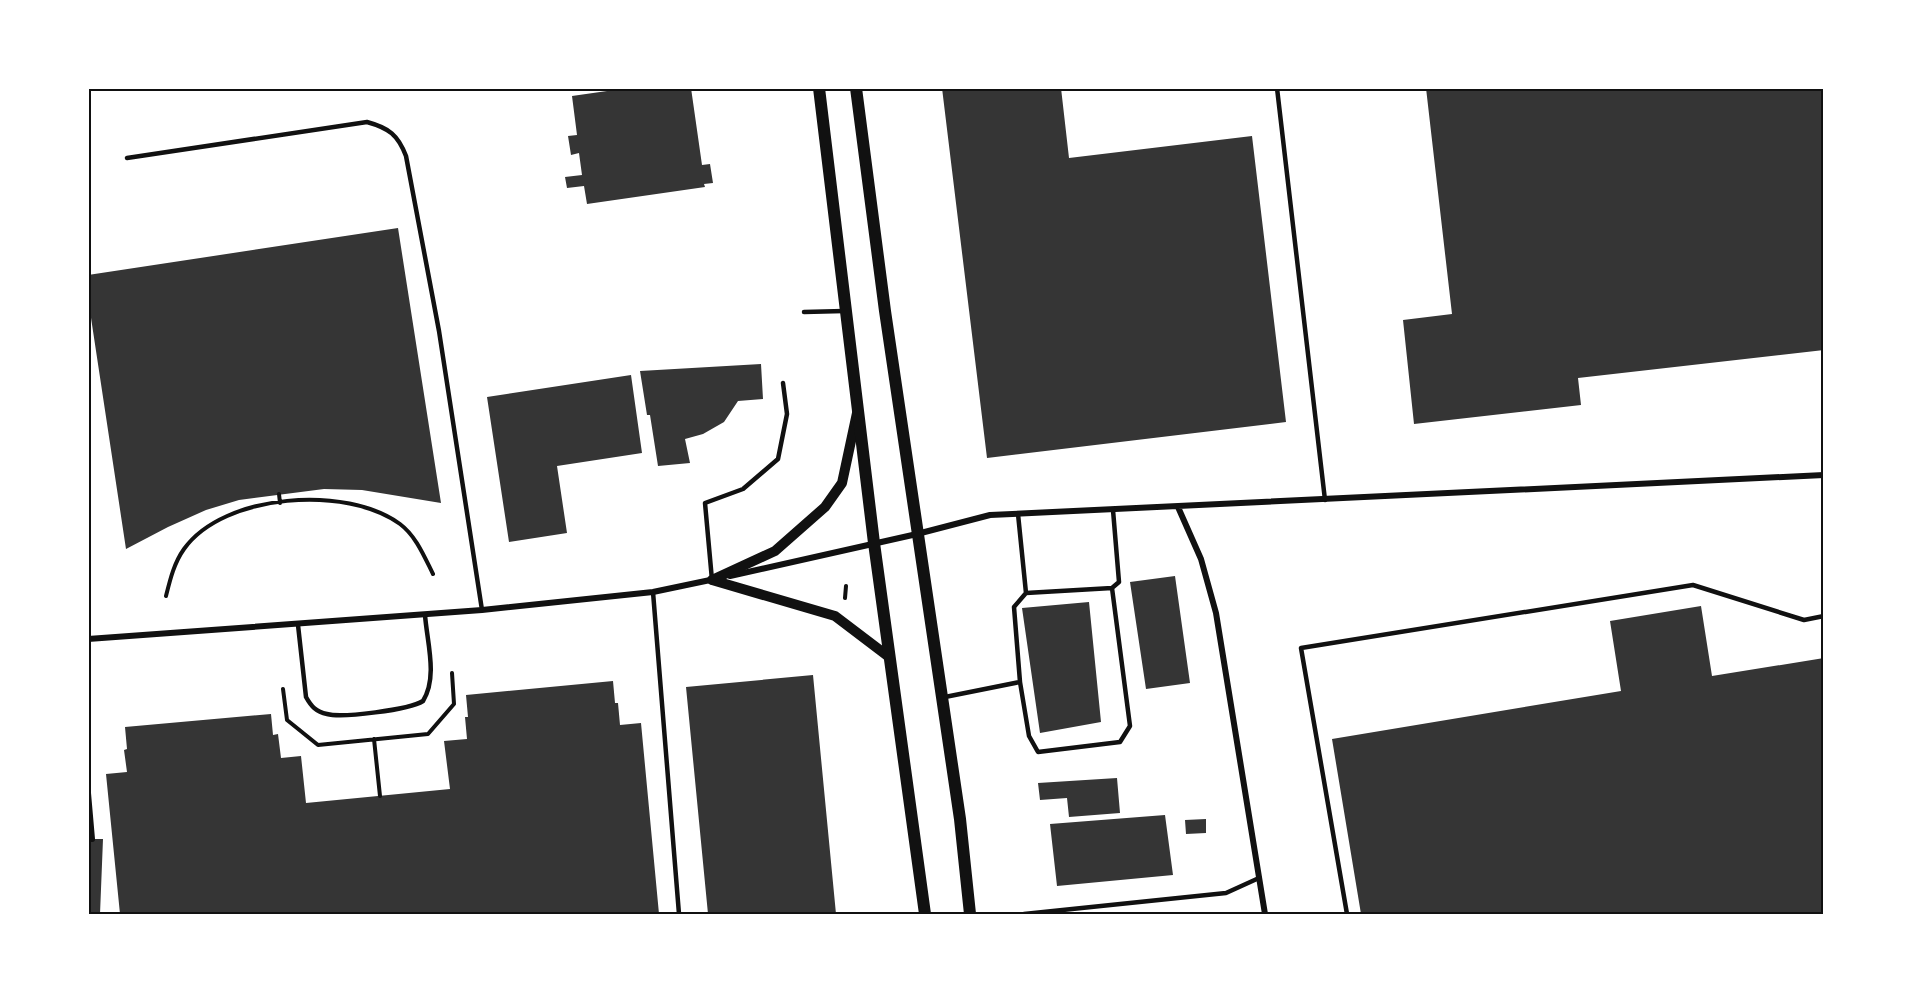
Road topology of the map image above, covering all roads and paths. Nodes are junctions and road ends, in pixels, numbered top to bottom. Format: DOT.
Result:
graph roads {
  1 [pos="819,88"];
  2 [pos="856,88"];
  3 [pos="1277,88"];
  4 [pos="127,158"];
  5 [pos="846,311"];
  6 [pos="804,312"];
  7 [pos="783,383"];
  8 [pos="858,408"];
  9 [pos="1824,475"];
  10 [pos="279,494"];
  11 [pos="1325,500"];
  12 [pos="280,502"];
  13 [pos="1178,507"];
  14 [pos="1113,510"];
  15 [pos="1018,514"];
  16 [pos="917,534"];
  17 [pos="874,543"];
  18 [pos="433,574"];
  19 [pos="712,580"];
  20 [pos="846,586"];
  21 [pos="1113,588"];
  22 [pos="653,592"];
  23 [pos="1026,593"];
  24 [pos="847,594"];
  25 [pos="166,596"];
  26 [pos="482,610"];
  27 [pos="425,615"];
  28 [pos="1824,616"];
  29 [pos="298,625"];
  30 [pos="88,639"];
  31 [pos="890,657"];
  32 [pos="1020,682"];
  33 [pos="942,698"];
  34 [pos="374,739"];
  35 [pos="88,793"];
  36 [pos="380,796"];
  37 [pos="92,839"];
  38 [pos="1259,878"];
  39 [pos="679,915"];
  40 [pos="925,915"];
  41 [pos="970,915"];
  42 [pos="1024,915"];
  43 [pos="1265,915"];
  44 [pos="1347,915"];
  1 -- 5 [label="main road"];
  2 -- 16 [label="main road"];
  3 -- 11 [label="lane"];
  4 -- 26 [label="lane"];
  5 -- 6 [label="lane"];
  5 -- 8 [label="main road"];
  7 -- 19 [label="lane"];
  8 -- 17 [label="main road"];
  8 -- 19 [label="street"];
  9 -- 11 [label="street"];
  10 -- 12 [label="path"];
  11 -- 13 [label="street"];
  12 -- 18 [label="path"];
  12 -- 25 [label="path"];
  13 -- 14 [label="street"];
  13 -- 38 [label="street"];
  14 -- 15 [label="street"];
  14 -- 21 [label="lane"];
  15 -- 16 [label="street"];
  15 -- 23 [label="lane"];
  16 -- 17 [label="street"];
  16 -- 33 [label="main road"];
  17 -- 19 [label="street"];
  17 -- 31 [label="main road"];
  19 -- 22 [label="street"];
  19 -- 31 [label="street"];
  20 -- 24 [label="path"];
  21 -- 23 [label="lane"];
  21 -- 32 [label="lane"];
  22 -- 26 [label="street"];
  22 -- 39 [label="lane"];
  23 -- 32 [label="lane"];
  26 -- 27 [label="street"];
  27 -- 29 [label="street"];
  27 -- 29 [label="lane"];
  28 -- 44 [label="lane"];
  29 -- 30 [label="street"];
  31 -- 40 [label="main road"];
  32 -- 33 [label="lane"];
  33 -- 41 [label="main road"];
  34 -- 36 [label="path"];
  35 -- 37 [label="street"];
  38 -- 42 [label="lane"];
  38 -- 43 [label="street"];
}
